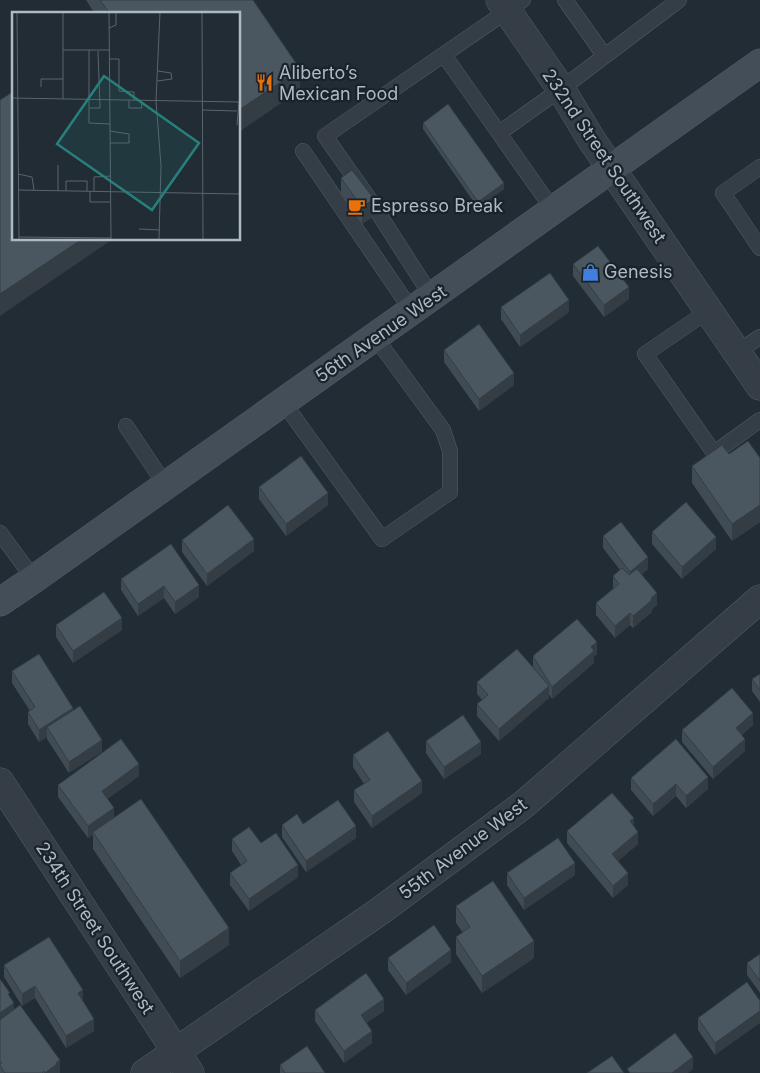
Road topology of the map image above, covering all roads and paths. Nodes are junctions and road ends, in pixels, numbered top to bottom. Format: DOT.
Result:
graph roads {
  1 [pos="565,0"];
  2 [pos="679,0"];
  3 [pos="510,4"];
  4 [pos="444,55"];
  5 [pos="604,55"];
  6 [pos="760,63"];
  7 [pos="561,89"];
  8 [pos="499,132"];
  9 [pos="303,151"];
  10 [pos="760,167"];
  11 [pos="612,169"];
  12 [pos="554,210"];
  13 [pos="760,248"];
  14 [pos="422,304"];
  15 [pos="708,311"];
  16 [pos="375,337"];
  17 [pos="760,337"];
  18 [pos="737,352"];
  19 [pos="760,386"];
  20 [pos="283,402"];
  21 [pos="760,420"];
  22 [pos="126,426"];
  23 [pos="166,486"];
  24 [pos="0,533"];
  25 [pos="34,579"];
  26 [pos="760,598"];
  27 [pos="0,602"];
  28 [pos="0,782"];
  29 [pos="183,1063"];
  30 [pos="145,1073"];
  1 -- 5 [label="lane"];
  2 -- 5 [label="lane"];
  3 -- 4 [label="lane"];
  3 -- 7 [label="street, 232nd Street Southwest"];
  4 -- 8 [label="lane"];
  4 -- 14 [label="lane"];
  5 -- 7 [label="lane"];
  6 -- 11 [label="main road, 56th Avenue West"];
  7 -- 8 [label="lane"];
  7 -- 11 [label="street, 232nd Street Southwest"];
  8 -- 12 [label="lane"];
  9 -- 14 [label="lane"];
  10 -- 13 [label="lane"];
  11 -- 12 [label="main road, 56th Avenue West"];
  11 -- 15 [label="street, 232nd Street Southwest"];
  12 -- 14 [label="main road, 56th Avenue West"];
  14 -- 16 [label="main road, 56th Avenue West"];
  15 -- 18 [label="street, 232nd Street Southwest"];
  15 -- 21 [label="lane"];
  16 -- 20 [label="main road, 56th Avenue West"];
  16 -- 20 [label="lane"];
  17 -- 18 [label="lane"];
  18 -- 19 [label="street, 232nd Street Southwest"];
  20 -- 23 [label="main road, 56th Avenue West"];
  22 -- 23 [label="lane"];
  23 -- 25 [label="main road, 56th Avenue West"];
  24 -- 25 [label="lane"];
  25 -- 27 [label="main road, 56th Avenue West"];
  26 -- 29 [label="street, 55th Avenue West"];
  28 -- 29 [label="street, 234th Street Southwest"];
  29 -- 30 [label="street, 55th Avenue West"];
}
